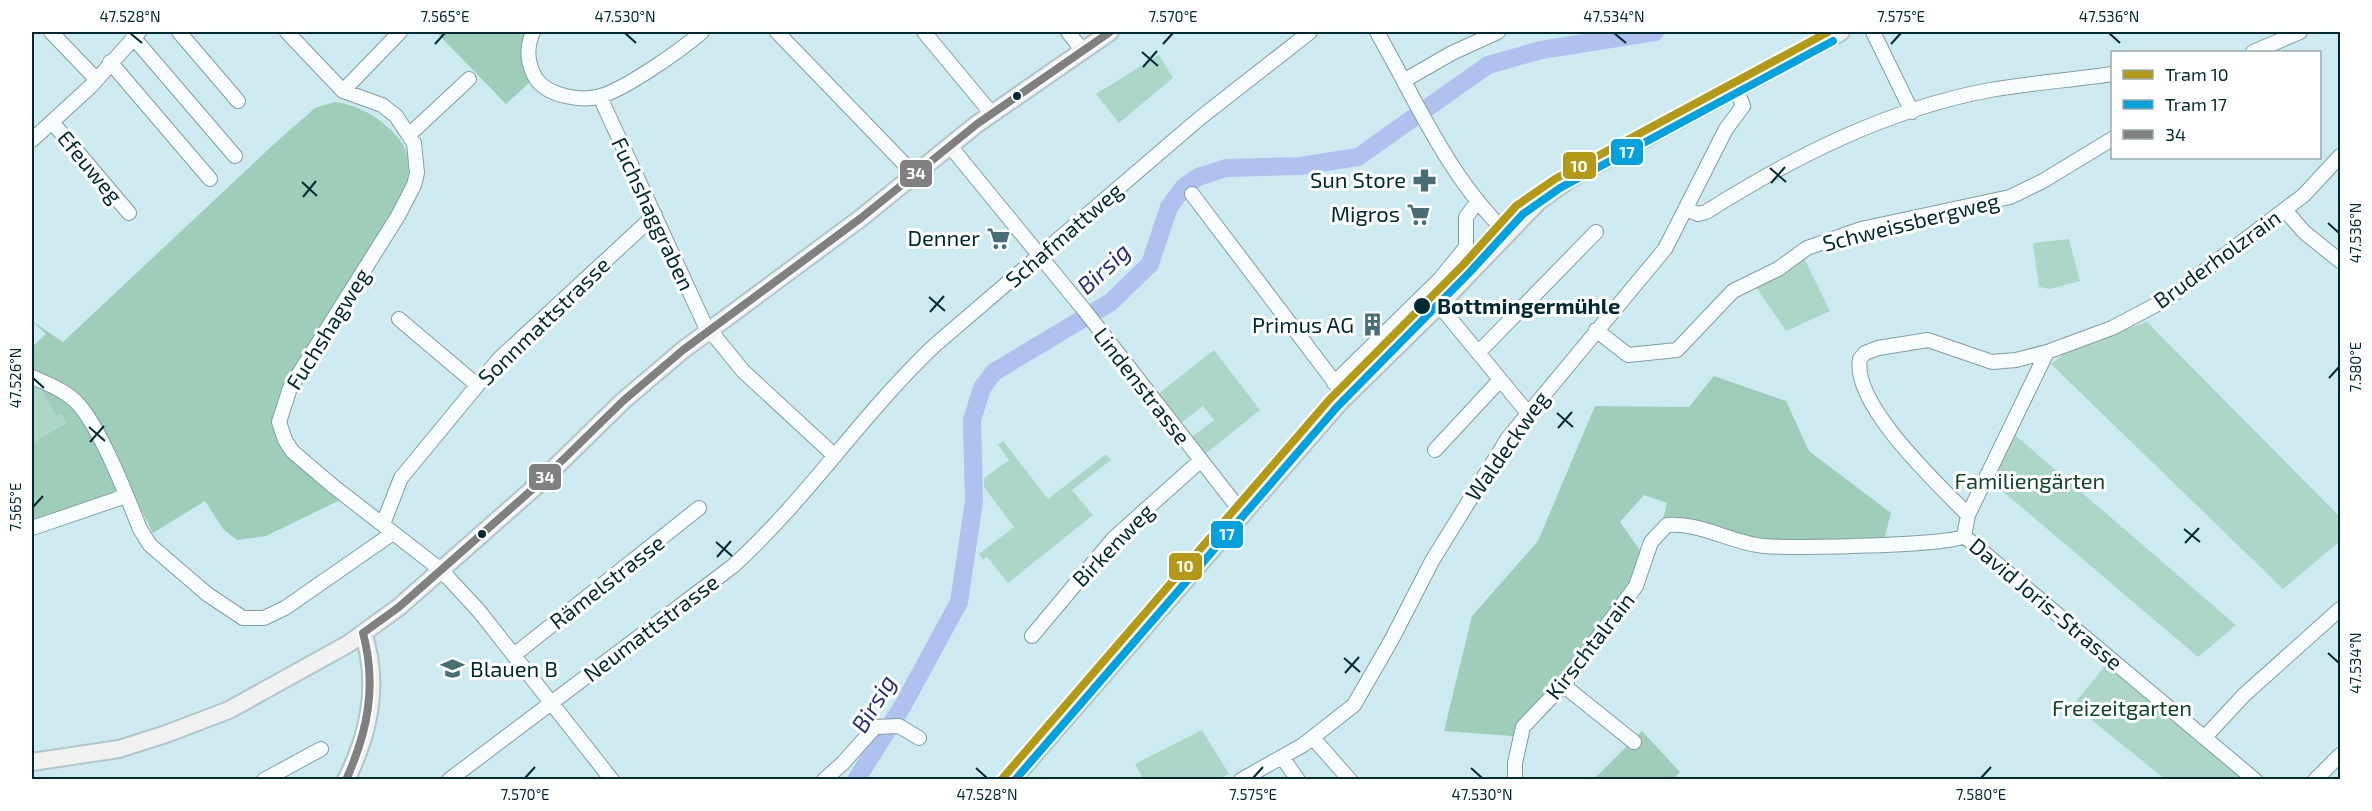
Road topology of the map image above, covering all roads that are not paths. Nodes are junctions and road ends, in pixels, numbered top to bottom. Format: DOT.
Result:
graph roads {
  1 [pos="51,32"];
  2 [pos="179,32"];
  3 [pos="287,32"];
  4 [pos="400,32"];
  5 [pos="533,32"];
  6 [pos="702,32"];
  7 [pos="777,32"];
  8 [pos="924,32"];
  9 [pos="1068,32"];
  10 [pos="1110,32"];
  11 [pos="1310,32"];
  12 [pos="1377,32"];
  13 [pos="1498,32"];
  14 [pos="1841,32"];
  15 [pos="1873,32"];
  16 [pos="2300,32"];
  17 [pos="136,34"];
  18 [pos="1082,50"];
  19 [pos="2255,51"];
  20 [pos="110,62"];
  21 [pos="2111,74"];
  22 [pos="96,80"];
  23 [pos="469,80"];
  24 [pos="1405,80"];
  25 [pos="1736,87"];
  26 [pos="343,91"];
  27 [pos="600,97"];
  28 [pos="238,100"];
  29 [pos="1912,112"];
  30 [pos="992,114"];
  31 [pos="52,122"];
  32 [pos="410,134"];
  33 [pos="32,140"];
  34 [pos="2111,140"];
  35 [pos="950,146"];
  36 [pos="235,156"];
  37 [pos="2340,156"];
  38 [pos="915,175"];
  39 [pos="210,179"];
  40 [pos="1192,194"];
  41 [pos="1478,201"];
  42 [pos="1686,209"];
  43 [pos="2285,210"];
  44 [pos="129,213"];
  45 [pos="655,215"];
  46 [pos="1596,232"];
  47 [pos="1508,234"];
  48 [pos="1039,256"];
  49 [pos="2340,261"];
  50 [pos="1439,305"];
  51 [pos="399,319"];
  52 [pos="708,329"];
  53 [pos="1596,330"];
  54 [pos="2047,352"];
  55 [pos="1478,353"];
  56 [pos="32,376"];
  57 [pos="1500,380"];
  58 [pos="1334,383"];
  59 [pos="477,386"];
  60 [pos="1346,396"];
  61 [pos="1527,412"];
  62 [pos="1435,450"];
  63 [pos="835,456"];
  64 [pos="1200,461"];
  65 [pos="126,496"];
  66 [pos="699,508"];
  67 [pos="1243,514"];
  68 [pos="1968,515"];
  69 [pos="32,528"];
  70 [pos="388,529"];
  71 [pos="1964,536"];
  72 [pos="441,570"];
  73 [pos="2340,609"];
  74 [pos="363,633"];
  75 [pos="1032,636"];
  76 [pos="514,655"];
  77 [pos="1563,685"];
  78 [pos="552,702"];
  79 [pos="2205,737"];
  80 [pos="919,738"];
  81 [pos="1313,738"];
  82 [pos="1634,742"];
  83 [pos="321,749"];
  84 [pos="2340,755"];
  85 [pos="1282,757"];
  86 [pos="32,762"];
  87 [pos="264,780"];
  88 [pos="346,780"];
  89 [pos="449,780"];
  90 [pos="612,780"];
  91 [pos="824,780"];
  92 [pos="1012,780"];
  93 [pos="1241,780"];
  94 [pos="1298,780"];
  95 [pos="1350,780"];
  96 [pos="1515,780"];
  97 [pos="2255,780"];
  98 [pos="2315,780"];
  1 -- 22 [label="street"];
  2 -- 28 [label="street"];
  3 -- 26 [label="street"];
  4 -- 26 [label="street"];
  5 -- 27 [label="street"];
  6 -- 27 [label="street"];
  7 -- 38 [label="street"];
  8 -- 30 [label="street"];
  9 -- 18 [label="street"];
  10 -- 18 [label="main road"];
  11 -- 48 [label="street, Schafmattweg"];
  12 -- 24 [label="street"];
  13 -- 24 [label="street"];
  14 -- 25 [label="main road"];
  15 -- 29 [label="street"];
  16 -- 19 [label="street"];
  17 -- 20 [label="street"];
  17 -- 36 [label="street"];
  18 -- 30 [label="main road"];
  20 -- 22 [label="street"];
  20 -- 39 [label="street"];
  21 -- 29 [label="street"];
  22 -- 31 [label="street"];
  23 -- 32 [label="street"];
  24 -- 41 [label="street"];
  25 -- 42 [label="street, Waldeckweg"];
  25 -- 47 [label="main road"];
  26 -- 32 [label="street"];
  27 -- 45 [label="street, Fuchshaggraben"];
  29 -- 42 [label="street"];
  30 -- 35 [label="main road"];
  31 -- 33 [label="street"];
  31 -- 44 [label="street, Efeuweg"];
  32 -- 70 [label="street, Fuchshagweg"];
  34 -- 53 [label="street, Schweissbergweg"];
  35 -- 38 [label="main road"];
  35 -- 48 [label="street, Lindenstrasse"];
  37 -- 43 [label="street, Bruderholzrain"];
  38 -- 52 [label="main road"];
  40 -- 58 [label="street"];
  41 -- 47 [label="street"];
  41 -- 58 [label="street"];
  42 -- 53 [label="street, Waldeckweg"];
  43 -- 49 [label="street"];
  43 -- 54 [label="street, Bruderholzrain"];
  45 -- 52 [label="street, Fuchshaggraben"];
  45 -- 59 [label="street, Sonnmattstrasse"];
  46 -- 55 [label="street"];
  47 -- 50 [label="main road"];
  48 -- 63 [label="street, Schafmattweg"];
  48 -- 64 [label="street, Lindenstrasse"];
  50 -- 55 [label="street"];
  50 -- 60 [label="main road"];
  51 -- 59 [label="street"];
  52 -- 63 [label="street, Fuchshaggraben"];
  52 -- 72 [label="main road"];
  53 -- 61 [label="street, Waldeckweg"];
  54 -- 68 [label="street"];
  54 -- 68 [label="street, Bruderholzrain"];
  55 -- 57 [label="street"];
  56 -- 65 [label="street"];
  57 -- 61 [label="street"];
  57 -- 62 [label="street"];
  58 -- 60 [label="street"];
  59 -- 70 [label="street, Sonnmattstrasse"];
  60 -- 67 [label="main road"];
  61 -- 81 [label="street, Waldeckweg"];
  63 -- 78 [label="street, Neumattstrasse"];
  64 -- 67 [label="street, Lindenstrasse"];
  64 -- 75 [label="street, Birkenweg"];
  65 -- 69 [label="street"];
  65 -- 70 [label="street"];
  66 -- 76 [label="street, Rämelstrasse"];
  67 -- 92 [label="main road"];
  68 -- 71 [label="street, David Joris-Strasse"];
  70 -- 72 [label="street, Fuchshagweg"];
  71 -- 77 [label="street, Kirschtalrain"];
  71 -- 79 [label="street, David Joris-Strasse"];
  72 -- 74 [label="main road"];
  72 -- 76 [label="street, Fuchshagweg"];
  73 -- 79 [label="street"];
  74 -- 86 [label="main road"];
  74 -- 88 [label="main road"];
  76 -- 78 [label="street, Fuchshagweg"];
  77 -- 82 [label="street"];
  77 -- 96 [label="street, Kirschtalrain"];
  78 -- 89 [label="street, Neumattstrasse"];
  78 -- 90 [label="street, Fuchshagweg"];
  79 -- 97 [label="street, David Joris-Strasse"];
  80 -- 91 [label="street"];
  81 -- 85 [label="street, Waldeckweg"];
  81 -- 95 [label="street"];
  83 -- 87 [label="street"];
  84 -- 98 [label="street"];
  85 -- 93 [label="street, Waldeckweg"];
  85 -- 94 [label="street"];
}
